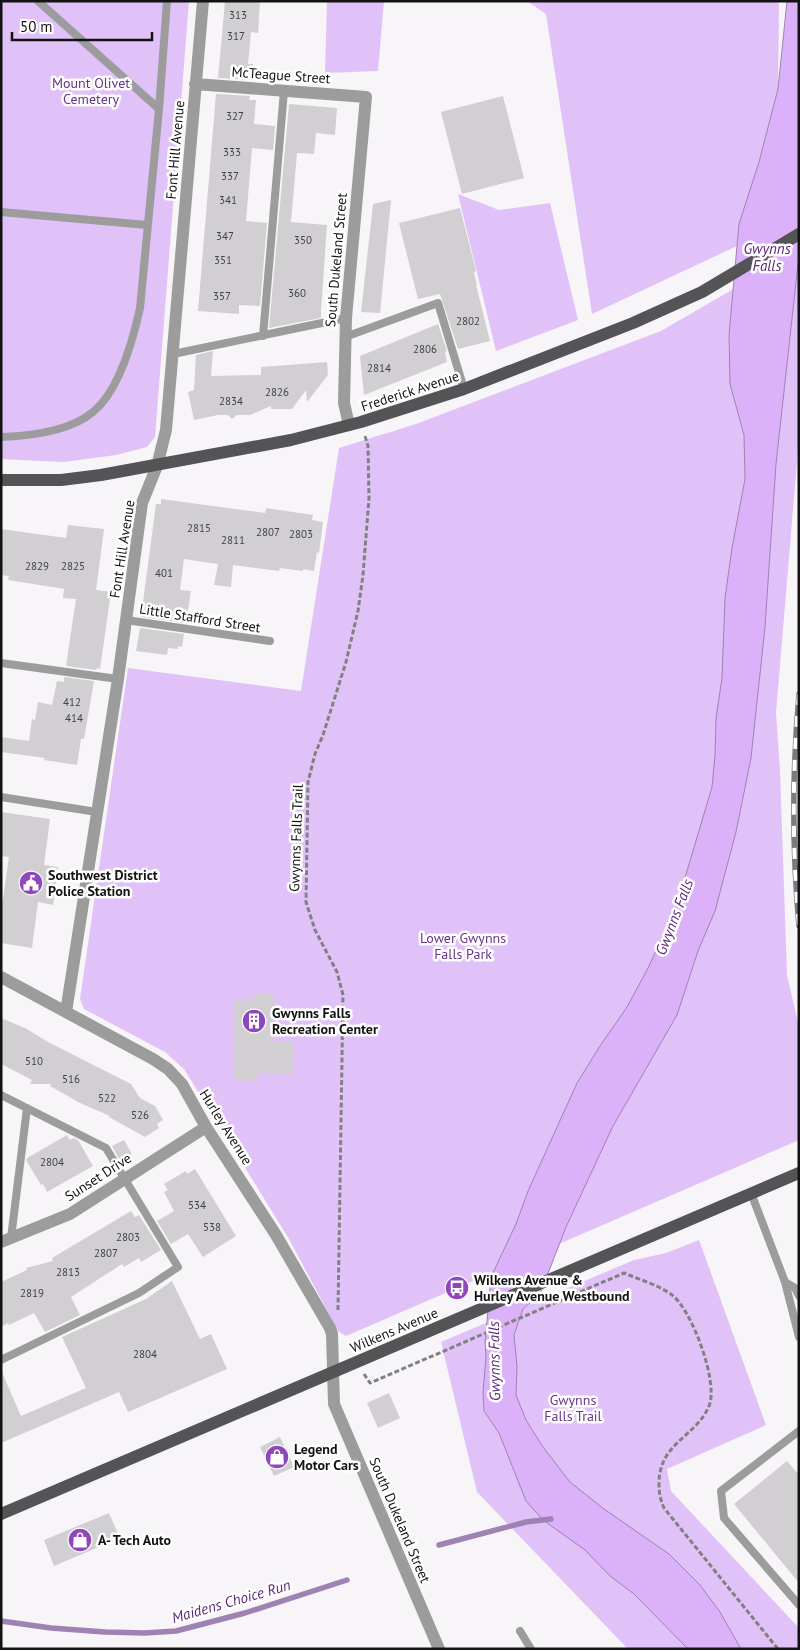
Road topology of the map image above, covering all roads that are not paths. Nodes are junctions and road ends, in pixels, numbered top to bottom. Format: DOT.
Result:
graph roads {
  1 [pos="38,1"];
  2 [pos="167,1"];
  3 [pos="203,1"];
  4 [pos="195,84"];
  5 [pos="284,91"];
  6 [pos="366,97"];
  7 [pos="159,109"];
  8 [pos="1,212"];
  9 [pos="147,225"];
  10 [pos="799,234"];
  11 [pos="346,318"];
  12 [pos="263,336"];
  13 [pos="345,337"];
  14 [pos="173,354"];
  15 [pos="464,389"];
  16 [pos="349,426"];
  17 [pos="1,437"];
  18 [pos="157,466"];
  19 [pos="1,480"];
  20 [pos="126,620"];
  21 [pos="270,641"];
  22 [pos="1,663"];
  23 [pos="118,679"];
  24 [pos="1,798"];
  25 [pos="97,812"];
  26 [pos="1,977"];
  27 [pos="66,1012"];
  28 [pos="1,1095"];
  29 [pos="27,1108"];
  30 [pos="206,1127"];
  31 [pos="799,1173"];
  32 [pos="124,1178"];
  33 [pos="750,1193"];
  34 [pos="6,1240"];
  35 [pos="785,1282"];
  36 [pos="799,1296"];
  37 [pos="799,1337"];
  38 [pos="1,1360"];
  39 [pos="334,1372"];
  40 [pos="799,1431"];
  41 [pos="1,1514"];
  42 [pos="799,1605"];
  43 [pos="520,1631"];
  44 [pos="439,1649"];
  45 [pos="531,1649"];
  1 -- 7 [label="lane"];
  2 -- 7 [label="lane"];
  3 -- 4 [label="street, Font Hill Avenue"];
  4 -- 5 [label="street, McTeague Street"];
  4 -- 14 [label="street, Font Hill Avenue"];
  5 -- 6 [label="street, McTeague Street"];
  5 -- 12 [label="lane"];
  6 -- 11 [label="street, South Dukeland Street"];
  7 -- 9 [label="lane"];
  8 -- 9 [label="lane"];
  9 -- 17 [label="lane"];
  10 -- 15 [label="main road, Frederick Avenue"];
  11 -- 12 [label="lane"];
  11 -- 13 [label="street, South Dukeland Street"];
  12 -- 14 [label="lane"];
  13 -- 15 [label="lane"];
  13 -- 16 [label="street, South Dukeland Street"];
  14 -- 18 [label="street, Font Hill Avenue"];
  15 -- 16 [label="main road, Frederick Avenue"];
  16 -- 18 [label="main road, Frederick Avenue"];
  18 -- 19 [label="main road, Frederick Avenue"];
  18 -- 20 [label="street, Font Hill Avenue"];
  20 -- 21 [label="lane, Little Stafford Street"];
  20 -- 23 [label="street, Font Hill Avenue"];
  22 -- 23 [label="lane"];
  23 -- 25 [label="street, Font Hill Avenue"];
  24 -- 25 [label="lane"];
  25 -- 27 [label="street, Font Hill Avenue"];
  26 -- 27 [label="street, Hurley Avenue"];
  27 -- 30 [label="street, Hurley Avenue"];
  28 -- 29 [label="lane"];
  29 -- 32 [label="lane"];
  29 -- 34 [label="lane"];
  30 -- 32 [label="street, Sunset Drive"];
  30 -- 39 [label="street, Hurley Avenue"];
  31 -- 33 [label="main road, Wilkens Avenue"];
  32 -- 34 [label="street, Sunset Drive"];
  32 -- 38 [label="lane"];
  33 -- 35 [label="lane"];
  33 -- 39 [label="main road, Wilkens Avenue"];
  35 -- 36 [label="lane"];
  35 -- 37 [label="lane"];
  39 -- 41 [label="main road, Wilkens Avenue"];
  39 -- 44 [label="street, South Dukeland Street"];
  40 -- 42 [label="lane"];
  43 -- 45 [label="lane"];
}
